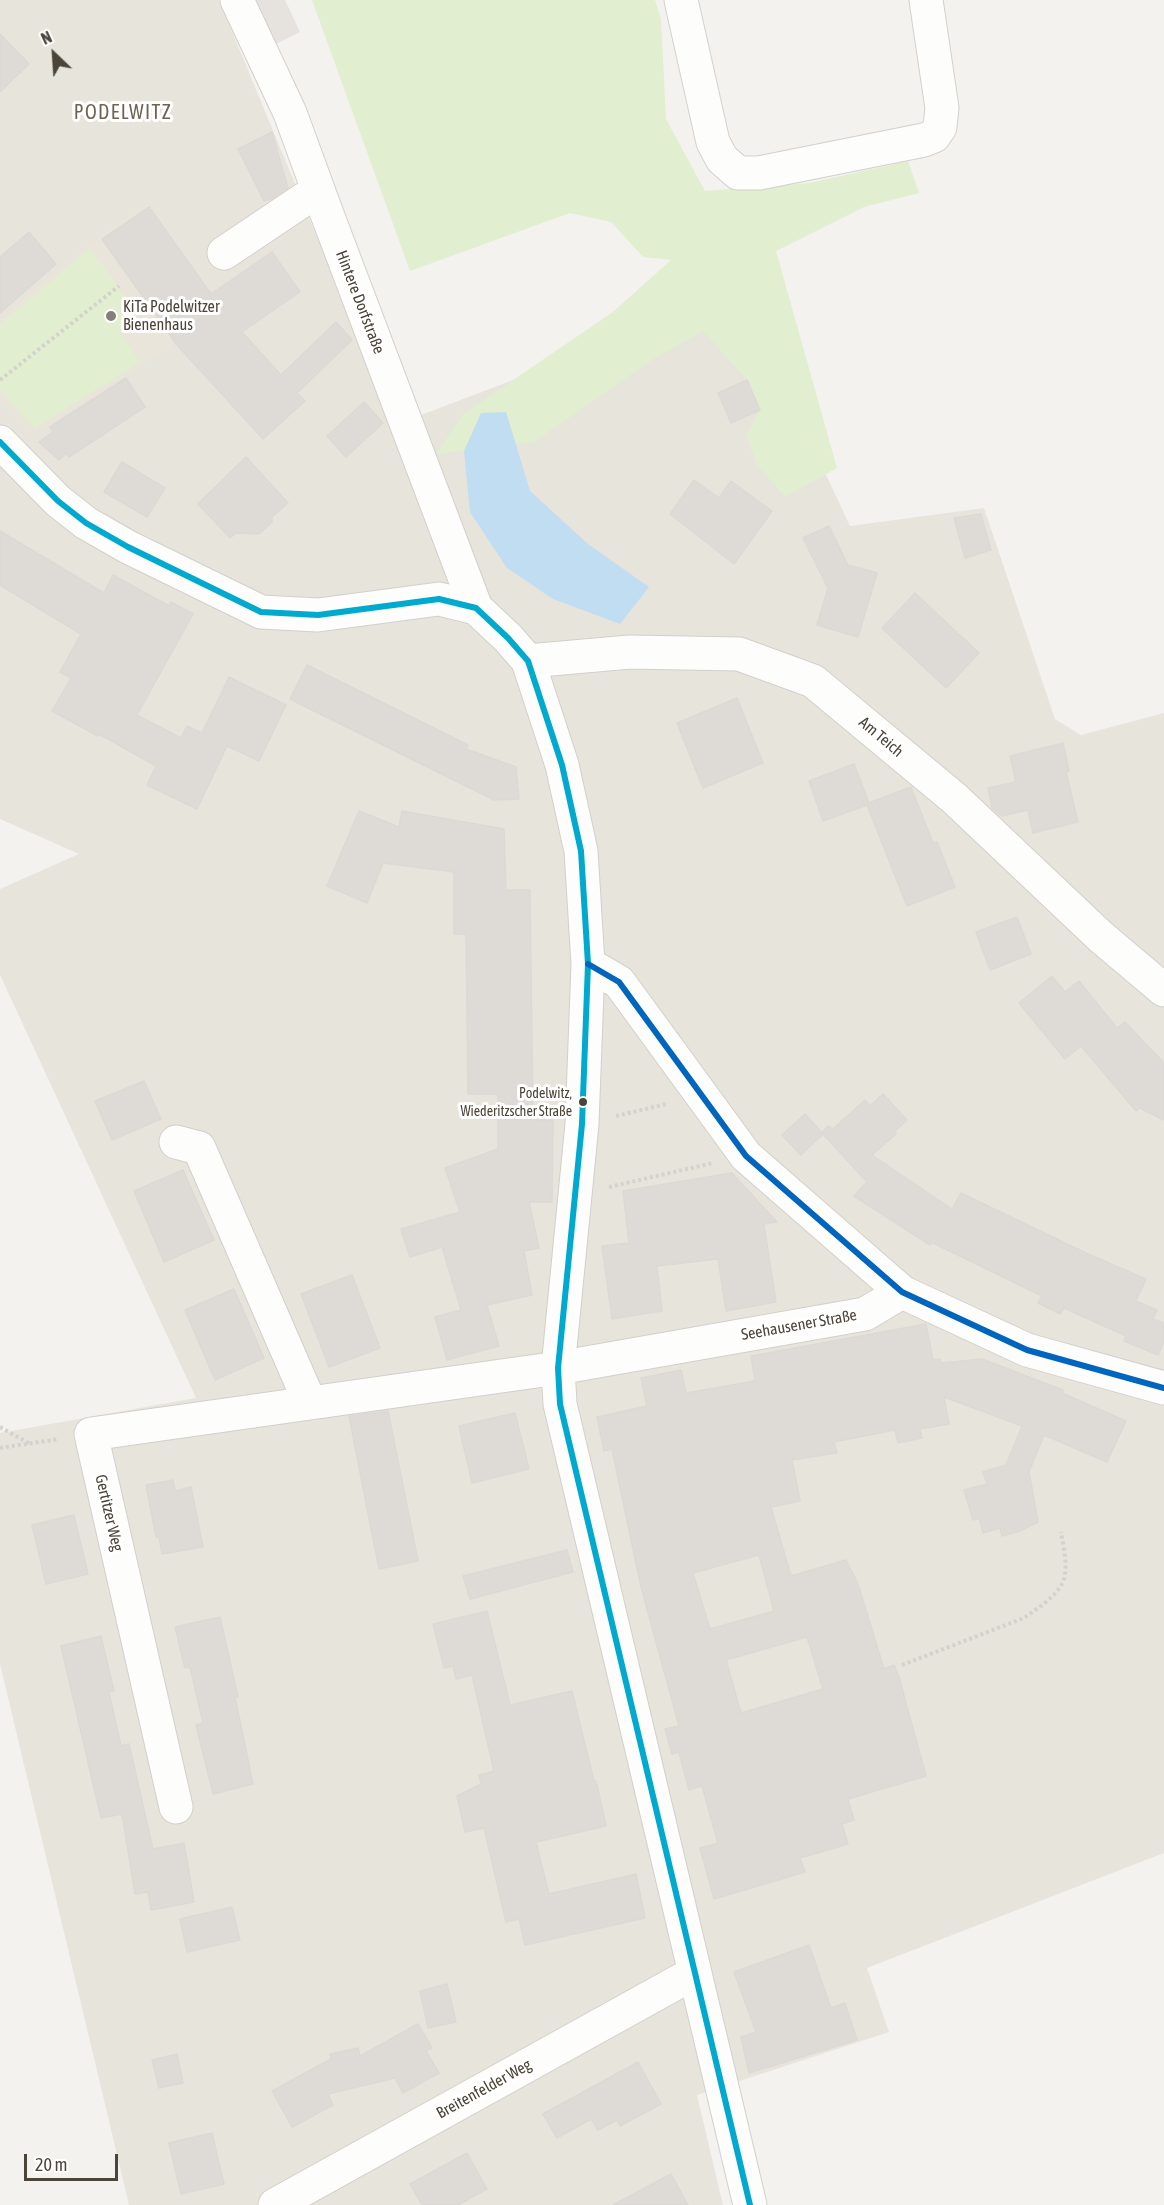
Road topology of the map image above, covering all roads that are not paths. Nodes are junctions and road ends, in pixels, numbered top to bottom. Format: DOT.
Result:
graph roads {
  1 [pos="237,0"];
  2 [pos="681,0"];
  3 [pos="926,0"];
  4 [pos="318,190"];
  5 [pos="224,254"];
  6 [pos="0,442"];
  7 [pos="476,608"];
  8 [pos="528,662"];
  9 [pos="588,964"];
  10 [pos="1151,965"];
  11 [pos="1164,990"];
  12 [pos="176,1142"];
  13 [pos="902,1292"];
  14 [pos="558,1368"];
  15 [pos="1164,1388"];
  16 [pos="310,1403"];
  17 [pos="176,1807"];
  18 [pos="694,1973"];
  19 [pos="275,2205"];
  20 [pos="750,2205"];
  1 -- 4 [label="street, Hintere Dorfstraße"];
  2 -- 3 [label="street"];
  4 -- 5 [label="street"];
  4 -- 7 [label="street, Hintere Dorfstraße"];
  6 -- 7 [label="street"];
  7 -- 8 [label="street"];
  8 -- 9 [label="street"];
  8 -- 10 [label="street, Am Teich"];
  9 -- 13 [label="street"];
  9 -- 14 [label="street"];
  10 -- 11 [label="street, Am Teich"];
  12 -- 16 [label="street"];
  13 -- 14 [label="street, Seehausener Straße"];
  13 -- 15 [label="street"];
  14 -- 16 [label="street"];
  14 -- 18 [label="street"];
  16 -- 17 [label="street, Gertitzer Weg"];
  18 -- 19 [label="street, Breitenfelder Weg"];
  18 -- 20 [label="street"];
}
